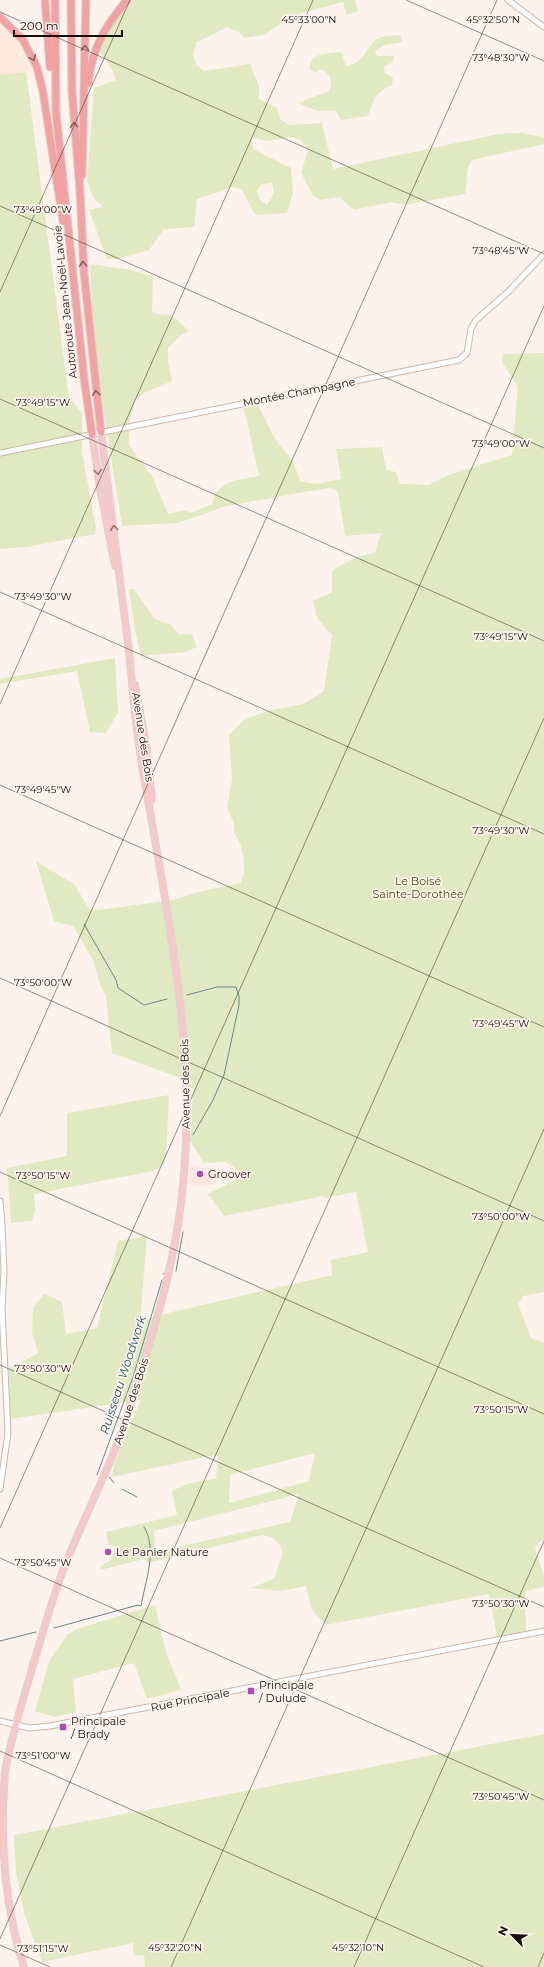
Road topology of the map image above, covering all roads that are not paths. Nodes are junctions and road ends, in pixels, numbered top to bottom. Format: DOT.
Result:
graph roads {
  1 [pos="45,0"];
  2 [pos="55,0"];
  3 [pos="70,0"];
  4 [pos="86,0"];
  5 [pos="127,0"];
  6 [pos="508,0"];
  7 [pos="0,18"];
  8 [pos="544,27"];
  9 [pos="56,113"];
  10 [pos="84,115"];
  11 [pos="80,191"];
  12 [pos="544,254"];
  13 [pos="72,272"];
  14 [pos="101,432"];
  15 [pos="92,434"];
  16 [pos="0,453"];
  17 [pos="119,583"];
  18 [pos="0,1201"];
  19 [pos="0,1489"];
  20 [pos="544,1631"];
  21 [pos="0,1721"];
  22 [pos="15,1725"];
  23 [pos="24,1967"];
  1 -- 9 [label="highway"];
  2 -- 9 [label="highway, Autoroute Jean-Noël-Lavoie"];
  11 -- 3 [label="highway, Autoroute Jean-Noël-Lavoie, one-way"];
  10 -- 4 [label="highway, one-way"];
  5 -- 10 [label="highway"];
  6 -- 8 [label="street"];
  7 -- 13 [label="highway, one-way"];
  9 -- 13 [label="highway, Autoroute Jean-Noël-Lavoie"];
  10 -- 11 [label="highway"];
  14 -- 11 [label="highway, Autoroute Jean-Noël-Lavoie, one-way"];
  12 -- 14 [label="street, Montée Champagne"];
  13 -- 15 [label="highway, Autoroute Jean-Noël-Lavoie"];
  14 -- 15 [label="street, Montée Champagne"];
  17 -- 14 [label="main road, Avenue des Bois, one-way"];
  15 -- 16 [label="street, Montée Champagne"];
  15 -- 17 [label="main road, Avenue des Bois, one-way"];
  17 -- 22 [label="main road, Avenue des Bois"];
  18 -- 19 [label="street"];
  20 -- 22 [label="street, Rue Principale"];
  21 -- 22 [label="street, Rue Principale"];
  22 -- 23 [label="main road, Avenue des Bois"];
}
